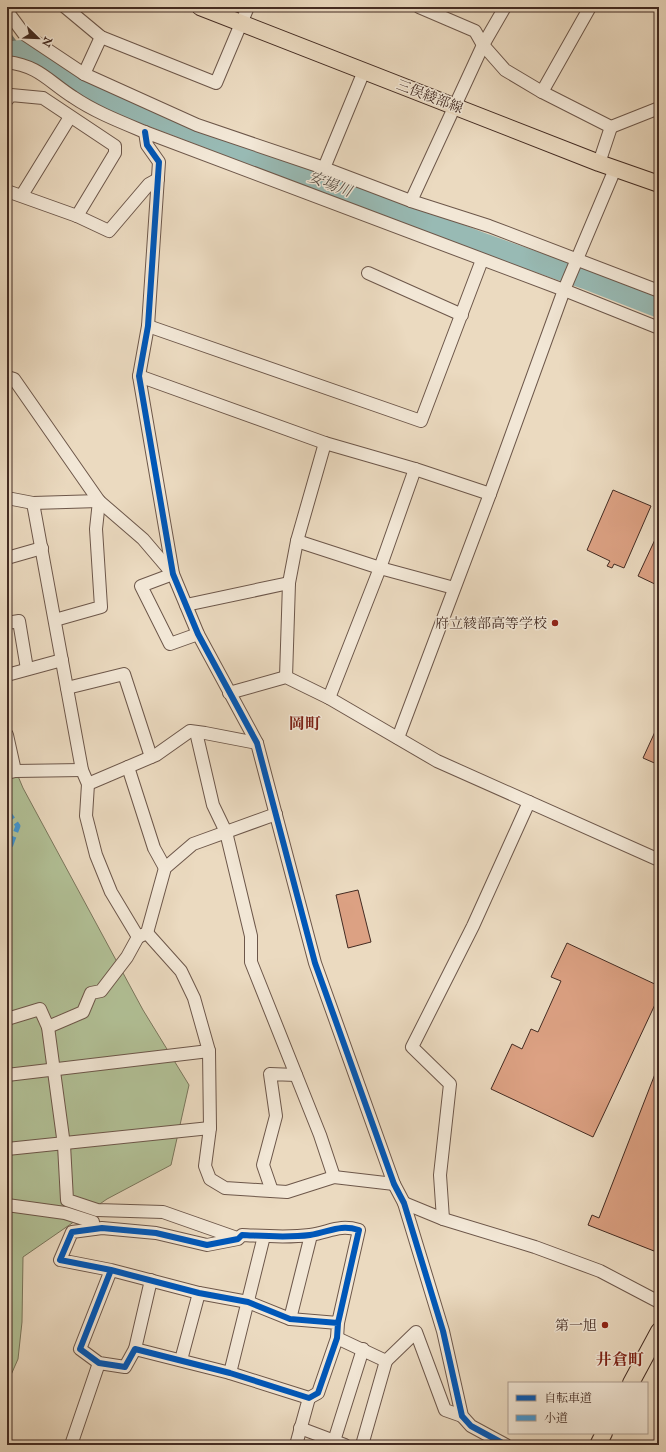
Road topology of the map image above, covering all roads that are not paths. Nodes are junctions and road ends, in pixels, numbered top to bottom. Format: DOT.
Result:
graph roads {
  1 [pos="65,7"];
  2 [pos="200,7"];
  3 [pos="248,7"];
  4 [pos="419,7"];
  5 [pos="505,7"];
  6 [pos="590,7"];
  7 [pos="7,10"];
  8 [pos="241,24"];
  9 [pos="101,37"];
  10 [pos="483,45"];
  11 [pos="50,53"];
  12 [pos="7,62"];
  13 [pos="38,71"];
  14 [pos="364,71"];
  15 [pos="84,74"];
  16 [pos="542,92"];
  17 [pos="7,100"];
  18 [pos="454,105"];
  19 [pos="659,108"];
  20 [pos="70,117"];
  21 [pos="611,127"];
  22 [pos="145,132"];
  23 [pos="599,163"];
  24 [pos="324,168"];
  25 [pos="615,169"];
  26 [pos="158,179"];
  27 [pos="659,184"];
  28 [pos="7,191"];
  29 [pos="22,195"];
  30 [pos="411,201"];
  31 [pos="77,216"];
  32 [pos="482,260"];
  33 [pos="577,260"];
  34 [pos="368,273"];
  35 [pos="566,288"];
  36 [pos="659,291"];
  37 [pos="462,315"];
  38 [pos="148,326"];
  39 [pos="659,328"];
  40 [pos="139,376"];
  41 [pos="7,377"];
  42 [pos="325,442"];
  43 [pos="416,469"];
  44 [pos="490,494"];
  45 [pos="7,498"];
  46 [pos="99,501"];
  47 [pos="33,503"];
  48 [pos="297,541"];
  49 [pos="42,548"];
  50 [pos="7,558"];
  51 [pos="380,568"];
  52 [pos="173,574"];
  53 [pos="289,583"];
  54 [pos="454,588"];
  55 [pos="186,605"];
  56 [pos="55,620"];
  57 [pos="7,623"];
  58 [pos="198,634"];
  59 [pos="62,660"];
  60 [pos="27,669"];
  61 [pos="7,675"];
  62 [pos="286,677"];
  63 [pos="67,688"];
  64 [pos="229,693"];
  65 [pos="329,698"];
  66 [pos="196,732"];
  67 [pos="7,735"];
  68 [pos="398,738"];
  69 [pos="257,743"];
  70 [pos="151,757"];
  71 [pos="128,767"];
  72 [pos="82,770"];
  73 [pos="11,772"];
  74 [pos="88,784"];
  75 [pos="529,802"];
  76 [pos="276,814"];
  77 [pos="226,832"];
  78 [pos="659,860"];
  79 [pos="165,868"];
  80 [pos="142,935"];
  81 [pos="7,1019"];
  82 [pos="48,1027"];
  83 [pos="209,1052"];
  84 [pos="54,1070"];
  85 [pos="296,1075"];
  86 [pos="7,1076"];
  87 [pos="210,1128"];
  88 [pos="64,1145"];
  89 [pos="7,1149"];
  90 [pos="334,1177"];
  91 [pos="394,1184"];
  92 [pos="272,1191"];
  93 [pos="404,1203"];
  94 [pos="7,1204"];
  95 [pos="443,1219"];
  96 [pos="94,1229"];
  97 [pos="311,1235"];
  98 [pos="264,1236"];
  99 [pos="238,1239"];
  100 [pos="111,1270"];
  101 [pos="151,1280"];
  102 [pos="198,1293"];
  103 [pos="248,1302"];
  104 [pos="659,1302"];
  105 [pos="290,1319"];
  106 [pos="338,1323"];
  107 [pos="659,1331"];
  108 [pos="337,1338"];
  109 [pos="363,1349"];
  110 [pos="135,1350"];
  111 [pos="181,1360"];
  112 [pos="386,1361"];
  113 [pos="99,1363"];
  114 [pos="230,1373"];
  115 [pos="632,1382"];
  116 [pos="309,1398"];
  117 [pos="462,1416"];
  118 [pos="300,1428"];
  119 [pos="604,1434"];
  120 [pos="339,1443"];
  121 [pos="72,1445"];
  122 [pos="296,1445"];
  123 [pos="362,1445"];
  124 [pos="506,1445"];
  125 [pos="598,1445"];
  1 -- 9 [label="street"];
  2 -- 8 [label="main road, 三俣綾部線"];
  3 -- 8 [label="street"];
  4 -- 10 [label="street"];
  5 -- 10 [label="street"];
  6 -- 16 [label="street"];
  7 -- 11 [label="street"];
  8 -- 9 [label="street"];
  8 -- 14 [label="main road, 三俣綾部線"];
  9 -- 15 [label="street"];
  10 -- 16 [label="street"];
  10 -- 18 [label="street"];
  11 -- 13 [label="street"];
  11 -- 15 [label="street"];
  12 -- 13 [label="street"];
  13 -- 22 [label="street"];
  14 -- 18 [label="main road, 三俣綾部線"];
  14 -- 24 [label="street"];
  15 -- 24 [label="street"];
  16 -- 21 [label="street"];
  17 -- 20 [label="street"];
  18 -- 23 [label="main road, 三俣綾部線"];
  18 -- 30 [label="street"];
  19 -- 21 [label="street"];
  20 -- 29 [label="street"];
  20 -- 31 [label="street"];
  21 -- 23 [label="street"];
  22 -- 26 [label="street"];
  22 -- 32 [label="street"];
  23 -- 25 [label="main road, 三俣綾部線"];
  24 -- 30 [label="street"];
  25 -- 27 [label="main road, 三俣綾部線"];
  25 -- 33 [label="street"];
  26 -- 31 [label="street"];
  26 -- 38 [label="street"];
  28 -- 29 [label="street"];
  29 -- 31 [label="street"];
  30 -- 33 [label="street"];
  32 -- 35 [label="street"];
  32 -- 37 [label="street"];
  33 -- 35 [label="street"];
  33 -- 36 [label="street"];
  34 -- 37 [label="street"];
  35 -- 39 [label="street"];
  35 -- 44 [label="street"];
  37 -- 38 [label="street"];
  38 -- 40 [label="street"];
  40 -- 42 [label="street"];
  40 -- 52 [label="street"];
  41 -- 46 [label="street"];
  42 -- 43 [label="street"];
  42 -- 48 [label="street"];
  43 -- 44 [label="street"];
  43 -- 51 [label="street"];
  44 -- 54 [label="street"];
  45 -- 47 [label="street"];
  46 -- 47 [label="street"];
  46 -- 52 [label="street"];
  46 -- 56 [label="street"];
  47 -- 49 [label="street"];
  48 -- 51 [label="street"];
  48 -- 53 [label="street"];
  49 -- 50 [label="street"];
  49 -- 56 [label="street"];
  51 -- 54 [label="street"];
  51 -- 65 [label="street"];
  52 -- 55 [label="street"];
  52 -- 58 [label="street"];
  53 -- 55 [label="street"];
  53 -- 62 [label="street"];
  54 -- 68 [label="street"];
  55 -- 58 [label="street"];
  56 -- 59 [label="street"];
  57 -- 60 [label="street"];
  58 -- 64 [label="street"];
  59 -- 60 [label="street"];
  59 -- 63 [label="street"];
  60 -- 61 [label="street"];
  62 -- 64 [label="street"];
  62 -- 65 [label="street"];
  63 -- 70 [label="street"];
  63 -- 72 [label="street"];
  64 -- 69 [label="street"];
  65 -- 68 [label="street"];
  66 -- 69 [label="street"];
  66 -- 70 [label="street"];
  66 -- 77 [label="street"];
  67 -- 73 [label="street"];
  68 -- 75 [label="street"];
  69 -- 76 [label="street"];
  70 -- 71 [label="street"];
  71 -- 74 [label="street"];
  71 -- 79 [label="street"];
  72 -- 73 [label="street"];
  72 -- 74 [label="street"];
  74 -- 80 [label="street"];
  75 -- 78 [label="street"];
  75 -- 95 [label="street"];
  76 -- 77 [label="street"];
  76 -- 91 [label="street"];
  77 -- 79 [label="street"];
  77 -- 85 [label="street"];
  79 -- 80 [label="street"];
  80 -- 82 [label="street"];
  80 -- 83 [label="street"];
  81 -- 82 [label="street"];
  82 -- 84 [label="street"];
  83 -- 84 [label="street"];
  83 -- 87 [label="street"];
  84 -- 86 [label="street"];
  84 -- 88 [label="street"];
  85 -- 90 [label="street"];
  85 -- 92 [label="street"];
  87 -- 88 [label="street"];
  87 -- 92 [label="street"];
  88 -- 89 [label="street"];
  88 -- 99 [label="street"];
  90 -- 91 [label="street"];
  90 -- 92 [label="street"];
  91 -- 93 [label="street"];
  93 -- 95 [label="street"];
  93 -- 117 [label="street"];
  94 -- 96 [label="street"];
  95 -- 104 [label="street"];
  96 -- 99 [label="street"];
  96 -- 100 [label="street"];
  97 -- 98 [label="street"];
  97 -- 105 [label="street"];
  97 -- 106 [label="street"];
  98 -- 99 [label="street"];
  98 -- 103 [label="street"];
  100 -- 101 [label="street"];
  100 -- 113 [label="street"];
  101 -- 102 [label="street"];
  101 -- 110 [label="street"];
  102 -- 103 [label="street"];
  102 -- 111 [label="street"];
  103 -- 105 [label="street"];
  103 -- 114 [label="street"];
  105 -- 106 [label="street"];
  106 -- 108 [label="street"];
  107 -- 115 [label="main road"];
  108 -- 109 [label="street"];
  108 -- 116 [label="street"];
  109 -- 112 [label="street"];
  109 -- 120 [label="street"];
  110 -- 111 [label="street"];
  110 -- 113 [label="street"];
  111 -- 114 [label="street"];
  112 -- 117 [label="street"];
  112 -- 123 [label="street"];
  113 -- 121 [label="street"];
  114 -- 116 [label="street"];
  116 -- 118 [label="street"];
  117 -- 124 [label="street"];
  118 -- 120 [label="street"];
  118 -- 122 [label="street"];
  119 -- 125 [label="main road"];
}
